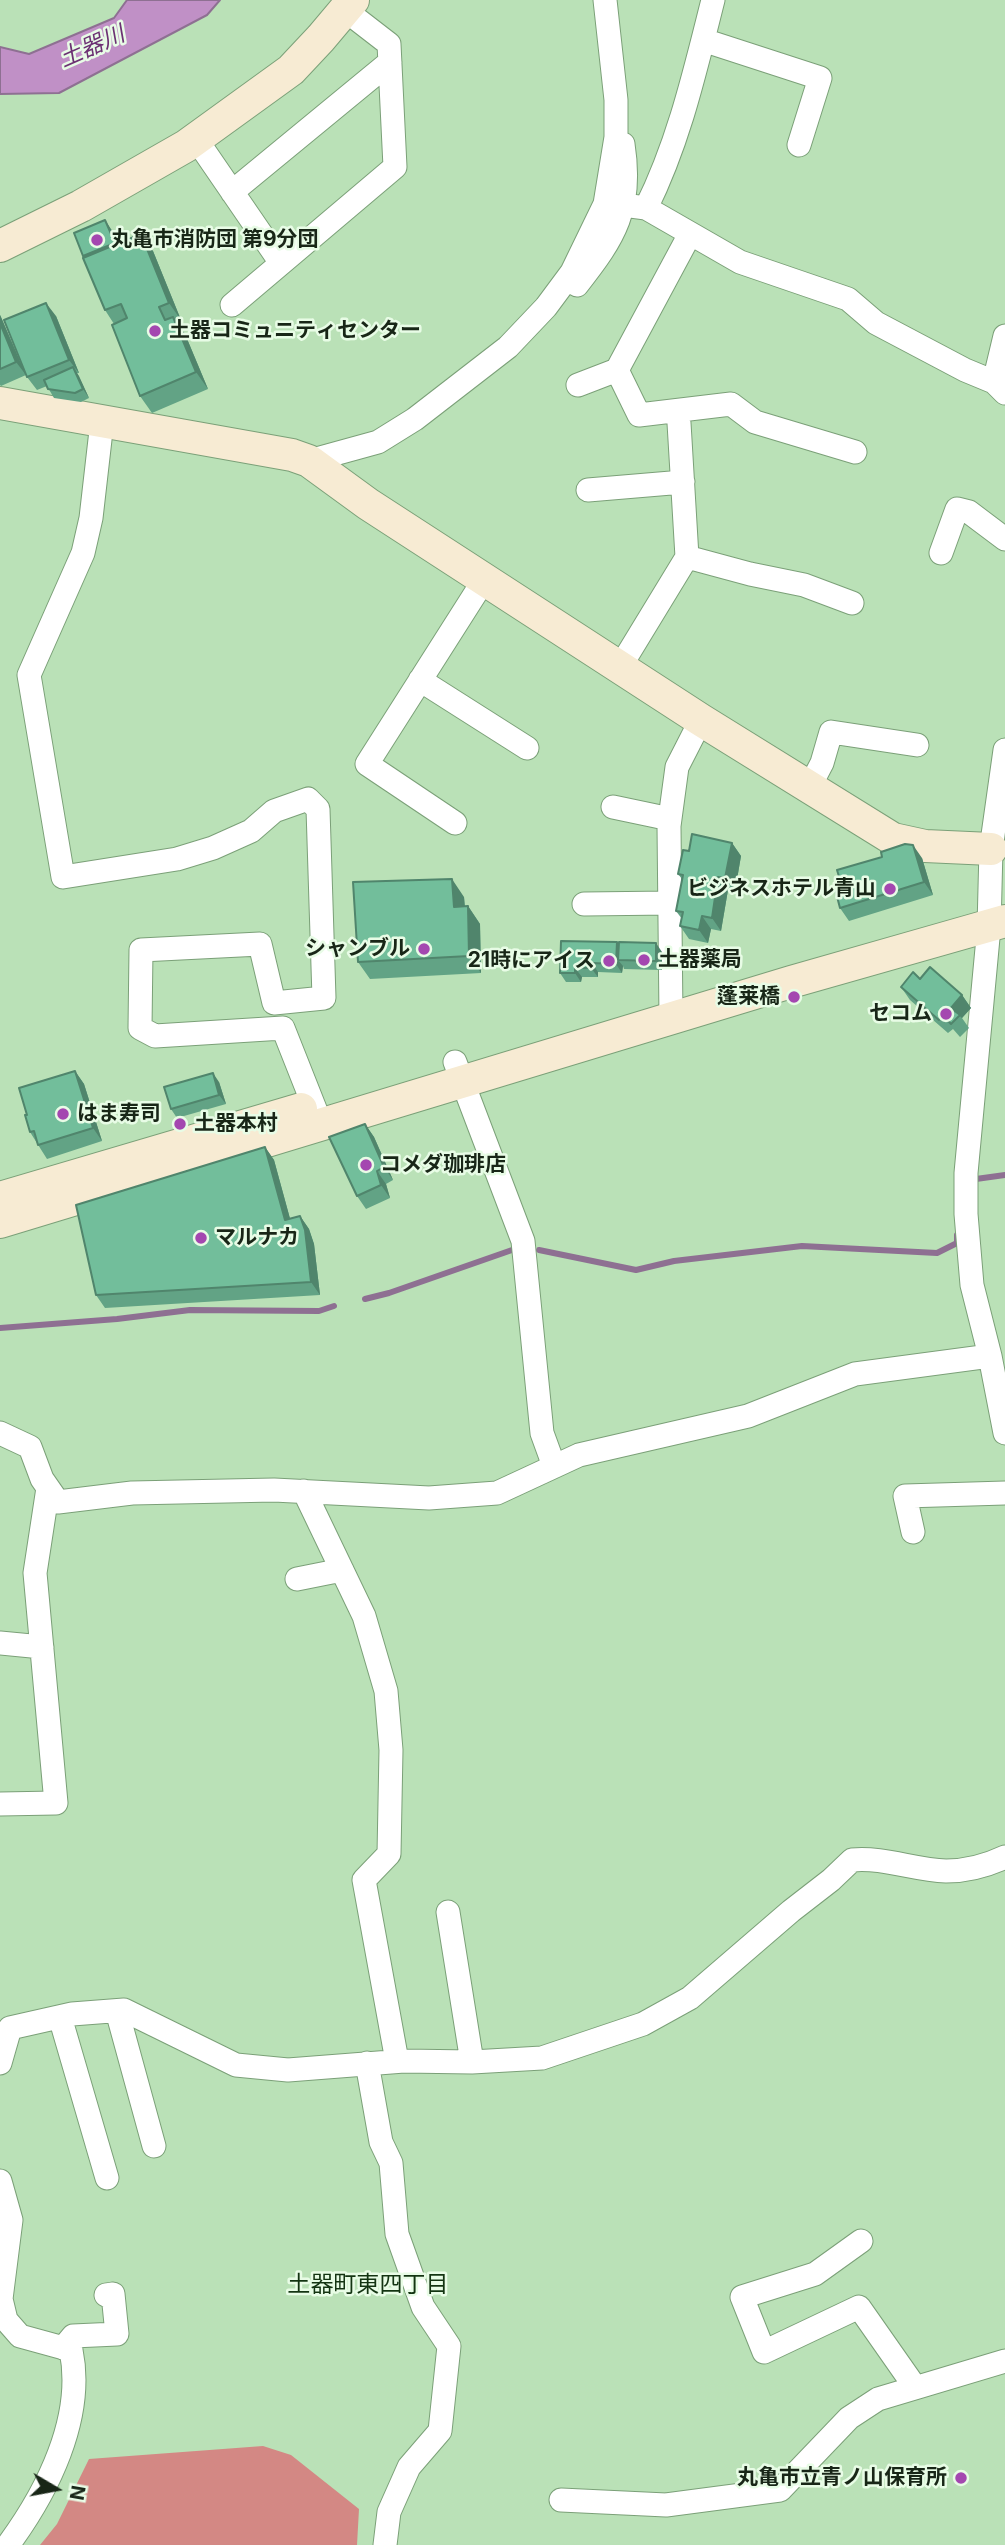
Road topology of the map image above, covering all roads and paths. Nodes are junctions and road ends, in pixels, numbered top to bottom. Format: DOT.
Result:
graph roads {
  1 [pos="604,0"];
  2 [pos="713,0"];
  3 [pos="349,5"];
  4 [pos="703,40"];
  5 [pos="390,62"];
  6 [pos="617,100"];
  7 [pos="195,139"];
  8 [pos="799,145"];
  9 [pos="232,192"];
  10 [pos="623,205"];
  11 [pos="646,208"];
  12 [pos="691,234"];
  13 [pos="0,246"];
  14 [pos="281,263"];
  15 [pos="232,305"];
  16 [pos="546,307"];
  17 [pos="1005,336"];
  18 [pos="617,370"];
  19 [pos="578,385"];
  20 [pos="1000,387"];
  21 [pos="0,403"];
  22 [pos="102,422"];
  23 [pos="679,423"];
  24 [pos="855,452"];
  25 [pos="309,461"];
  26 [pos="682,482"];
  27 [pos="589,490"];
  28 [pos="1005,539"];
  29 [pos="942,553"];
  30 [pos="687,557"];
  31 [pos="484,580"];
  32 [pos="852,603"];
  33 [pos="620,667"];
  34 [pos="420,680"];
  35 [pos="701,720"];
  36 [pos="917,745"];
  37 [pos="527,748"];
  38 [pos="1005,750"];
  39 [pos="809,788"];
  40 [pos="614,807"];
  41 [pos="670,819"];
  42 [pos="455,823"];
  43 [pos="991,849"];
  44 [pos="670,903"];
  45 [pos="584,904"];
  46 [pos="997,913"];
  47 [pos="274,1003"];
  48 [pos="671,1008"];
  49 [pos="283,1028"];
  50 [pos="459,1072"];
  51 [pos="318,1115"];
  52 [pos="0,1198"];
  53 [pos="0,1222"];
  54 [pos="990,1356"];
  55 [pos="0,1433"];
  56 [pos="1005,1433"];
  57 [pos="554,1466"];
  58 [pos="48,1488"];
  59 [pos="304,1490"];
  60 [pos="1005,1493"];
  61 [pos="913,1532"];
  62 [pos="342,1570"];
  63 [pos="297,1578"];
  64 [pos="0,1643"];
  65 [pos="42,1647"];
  66 [pos="0,1804"];
  67 [pos="1005,1857"];
  68 [pos="448,1912"];
  69 [pos="117,2011"];
  70 [pos="60,2018"];
  71 [pos="5,2022"];
  72 [pos="397,2061"];
  73 [pos="472,2062"];
  74 [pos="0,2063"];
  75 [pos="367,2063"];
  76 [pos="154,2146"];
  77 [pos="107,2178"];
  78 [pos="0,2181"];
  79 [pos="861,2241"];
  80 [pos="106,2295"];
  81 [pos="63,2348"];
  82 [pos="1005,2361"];
  83 [pos="915,2388"];
  84 [pos="561,2500"];
  85 [pos="8,2545"];
  86 [pos="385,2545"];
  1 -- 6 [label="street"];
  2 -- 4 [label="street"];
  3 -- 5 [label="street"];
  3 -- 7 [label="street"];
  4 -- 8 [label="street"];
  4 -- 11 [label="street"];
  5 -- 9 [label="street"];
  5 -- 14 [label="street"];
  6 -- 10 [label="street"];
  6 -- 16 [label="street"];
  7 -- 9 [label="street"];
  7 -- 13 [label="street"];
  9 -- 14 [label="street"];
  10 -- 11 [label="street"];
  10 -- 16 [label="street"];
  11 -- 12 [label="street"];
  12 -- 18 [label="street"];
  12 -- 20 [label="street"];
  14 -- 15 [label="street"];
  16 -- 25 [label="street"];
  17 -- 20 [label="street"];
  18 -- 19 [label="street"];
  18 -- 24 [label="street"];
  21 -- 22 [label="street"];
  22 -- 25 [label="street"];
  22 -- 47 [label="street"];
  23 -- 26 [label="street"];
  25 -- 31 [label="street"];
  26 -- 27 [label="street"];
  26 -- 30 [label="street"];
  28 -- 29 [label="street"];
  30 -- 32 [label="street"];
  30 -- 33 [label="street"];
  31 -- 33 [label="street"];
  31 -- 34 [label="street"];
  33 -- 35 [label="street"];
  34 -- 37 [label="street"];
  34 -- 42 [label="street"];
  35 -- 39 [label="street"];
  35 -- 41 [label="street"];
  36 -- 39 [label="street"];
  38 -- 43 [label="street"];
  39 -- 43 [label="street"];
  40 -- 41 [label="street"];
  41 -- 44 [label="street"];
  43 -- 46 [label="street"];
  44 -- 45 [label="street"];
  44 -- 48 [label="street"];
  46 -- 48 [label="street"];
  46 -- 54 [label="street"];
  47 -- 49 [label="street"];
  47 -- 49 [label="street"];
  48 -- 50 [label="street"];
  49 -- 51 [label="street"];
  50 -- 51 [label="street"];
  50 -- 57 [label="street"];
  51 -- 52 [label="street"];
  51 -- 53 [label="street"];
  54 -- 56 [label="street"];
  54 -- 57 [label="street"];
  55 -- 58 [label="street"];
  57 -- 59 [label="street"];
  58 -- 59 [label="street"];
  58 -- 65 [label="street"];
  59 -- 62 [label="street"];
  60 -- 61 [label="street"];
  62 -- 63 [label="street"];
  62 -- 72 [label="street"];
  64 -- 65 [label="street"];
  65 -- 66 [label="street"];
  67 -- 73 [label="street"];
  68 -- 73 [label="street"];
  69 -- 70 [label="street"];
  69 -- 75 [label="street"];
  69 -- 76 [label="street"];
  70 -- 71 [label="street"];
  70 -- 77 [label="street"];
  71 -- 74 [label="street"];
  72 -- 73 [label="street"];
  72 -- 75 [label="street"];
  75 -- 86 [label="street"];
  78 -- 81 [label="street"];
  79 -- 83 [label="street"];
  80 -- 81 [label="street"];
  81 -- 85 [label="street"];
  82 -- 83 [label="street"];
  83 -- 84 [label="street"];
}
